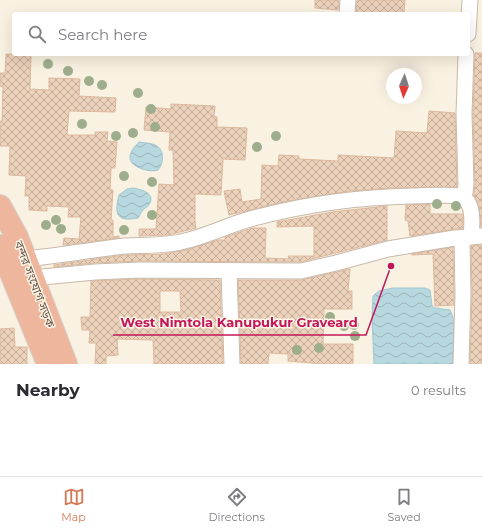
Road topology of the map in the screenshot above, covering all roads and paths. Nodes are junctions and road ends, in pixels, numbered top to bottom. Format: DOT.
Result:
graph roads {
  1 [pos="348,0"];
  2 [pos="470,0"];
  3 [pos="347,12"];
  4 [pos="469,12"];
  5 [pos="466,56"];
  6 [pos="461,196"];
  7 [pos="0,206"];
  8 [pos="472,237"];
  9 [pos="0,246"];
  10 [pos="28,268"];
  11 [pos="229,271"];
  12 [pos="48,364"];
  13 [pos="66,364"];
  14 [pos="232,364"];
  15 [pos="461,364"];
  1 -- 3 [label="street"];
  2 -- 4 [label="street"];
  5 -- 6 [label="street"];
  6 -- 8 [label="street"];
  6 -- 10 [label="street"];
  7 -- 10 [label="highway, বন্দর সংযোগ সড়ক"];
  8 -- 11 [label="street"];
  8 -- 15 [label="street"];
  9 -- 12 [label="highway, বন্দর সংযোগ সড়ক"];
  10 -- 11 [label="street"];
  10 -- 13 [label="highway, বন্দর সংযোগ সড়ক"];
  11 -- 14 [label="street"];
}
